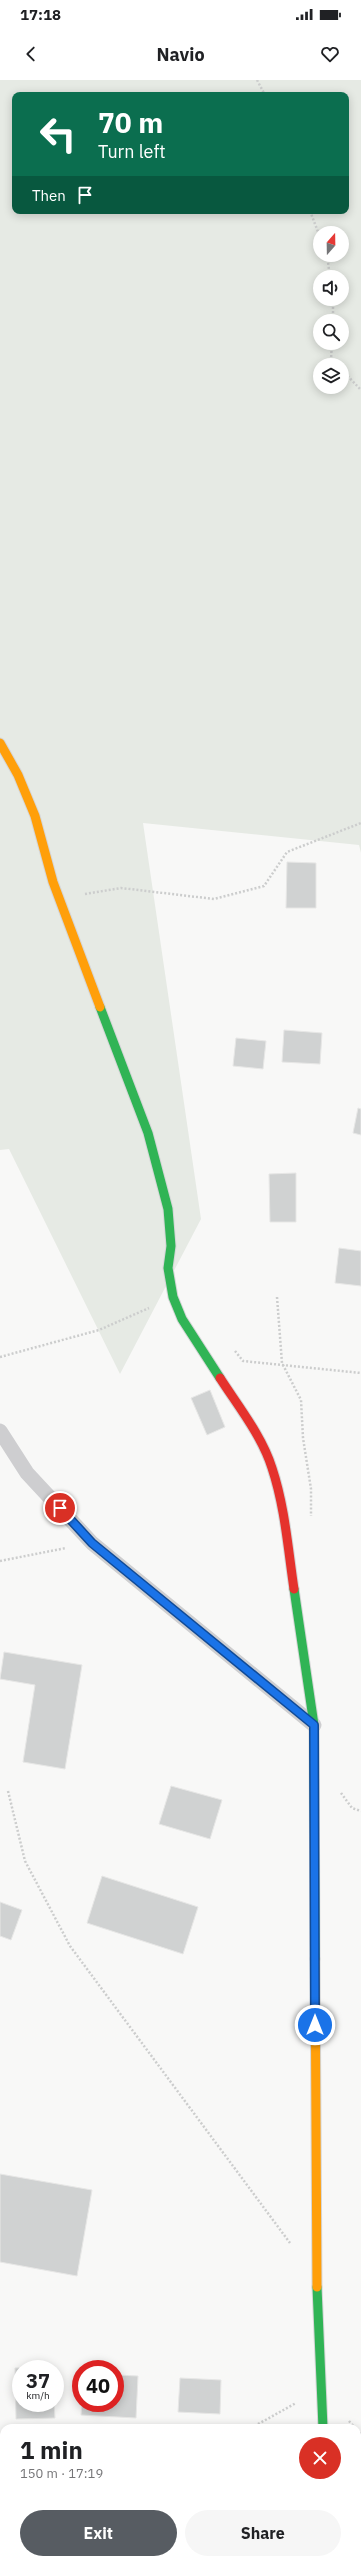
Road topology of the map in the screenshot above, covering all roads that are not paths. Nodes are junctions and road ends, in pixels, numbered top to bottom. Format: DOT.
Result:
graph roads {
  1 [pos="0,743"];
  2 [pos="0,1431"];
  3 [pos="314,1725"];
  4 [pos="323,2424"];
  1 -- 3 [label="street"];
  2 -- 3 [label="lane"];
  3 -- 4 [label="street"];
}
